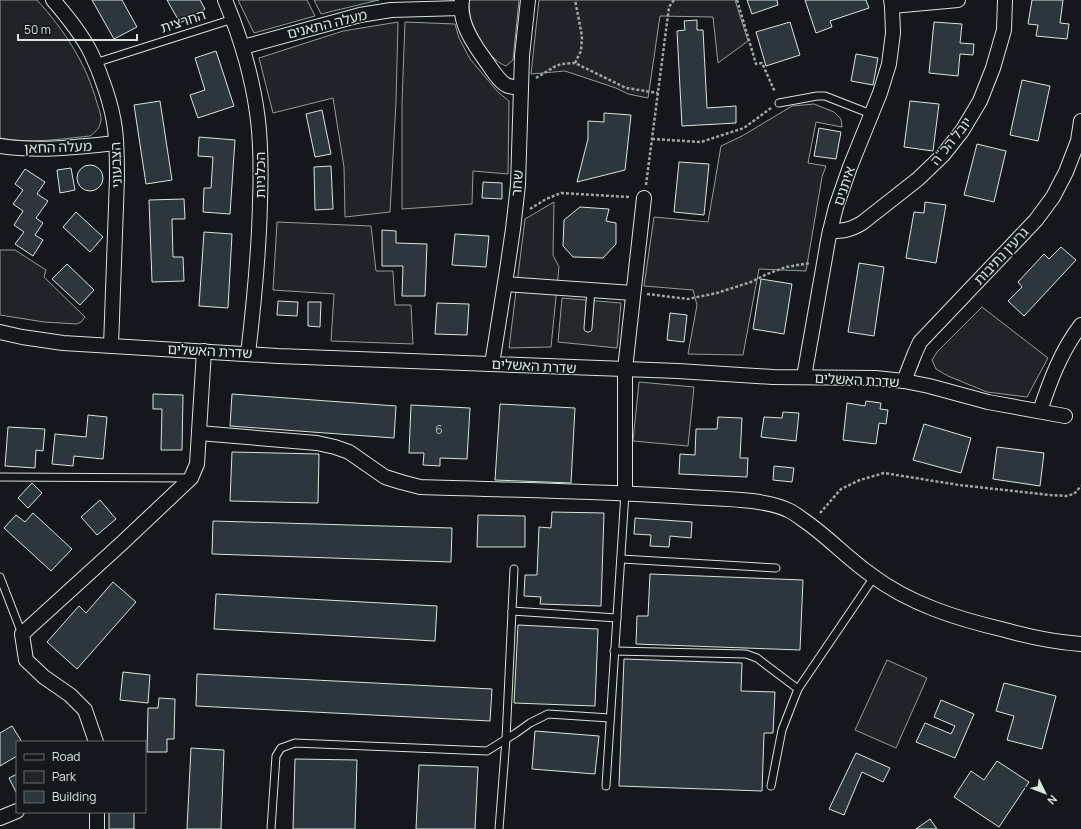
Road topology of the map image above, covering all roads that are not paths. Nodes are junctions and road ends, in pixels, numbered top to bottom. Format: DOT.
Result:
graph roads {
  1 [pos="53,0"];
  2 [pos="225,0"];
  3 [pos="528,0"];
  4 [pos="958,0"];
  5 [pos="1005,0"];
  6 [pos="892,3"];
  7 [pos="461,4"];
  8 [pos="233,19"];
  9 [pos="243,47"];
  10 [pos="95,63"];
  11 [pos="521,88"];
  12 [pos="779,103"];
  13 [pos="871,114"];
  14 [pos="1081,121"];
  15 [pos="116,143"];
  16 [pos="0,146"];
  17 [pos="644,198"];
  18 [pos="830,231"];
  19 [pos="505,284"];
  20 [pos="591,290"];
  21 [pos="633,293"];
  22 [pos="1081,325"];
  23 [pos="588,328"];
  24 [pos="0,332"];
  25 [pos="111,346"];
  26 [pos="204,351"];
  27 [pos="248,354"];
  28 [pos="492,364"];
  29 [pos="625,369"];
  30 [pos="804,377"];
  31 [pos="904,381"];
  32 [pos="1040,411"];
  33 [pos="1065,416"];
  34 [pos="199,433"];
  35 [pos="0,478"];
  36 [pos="191,478"];
  37 [pos="626,493"];
  38 [pos="621,560"];
  39 [pos="776,568"];
  40 [pos="514,569"];
  41 [pos="0,577"];
  42 [pos="874,577"];
  43 [pos="512,611"];
  44 [pos="617,618"];
  45 [pos="22,634"];
  46 [pos="1081,644"];
  47 [pos="614,651"];
  48 [pos="798,689"];
  49 [pos="610,718"];
  50 [pos="506,739"];
  51 [pos="96,741"];
  52 [pos="606,786"];
  53 [pos="771,786"];
  54 [pos="16,811"];
  55 [pos="97,813"];
  56 [pos="0,818"];
  57 [pos="97,829"];
  58 [pos="271,829"];
  59 [pos="499,829"];
  1 -- 10 [label="street, הצבעוני"];
  2 -- 8 [label="street, הכלניות"];
  3 -- 11 [label="street, שחר"];
  4 -- 6 [label="street"];
  5 -- 18 [label="street, יובל הכ\"ה"];
  6 -- 13 [label="street, איתנים"];
  7 -- 9 [label="street, מעלה התאנים"];
  7 -- 11 [label="street, מעלה התאנים"];
  8 -- 9 [label="street, הכלניות"];
  8 -- 10 [label="lane, החרצית"];
  9 -- 27 [label="street, הכלניות"];
  10 -- 15 [label="street, הצבעוני"];
  11 -- 19 [label="street, שחר"];
  12 -- 13 [label="lane"];
  13 -- 18 [label="street, איתנים"];
  14 -- 31 [label="street, גרעין נתיבות"];
  15 -- 16 [label="street, מעלה החאן"];
  15 -- 25 [label="street, הצבעוני"];
  17 -- 21 [label="street"];
  18 -- 30 [label="street, איתנים"];
  19 -- 20 [label="street"];
  19 -- 28 [label="street, שחר"];
  20 -- 21 [label="street"];
  20 -- 23 [label="lane"];
  21 -- 29 [label="street"];
  22 -- 32 [label="street"];
  24 -- 25 [label="street, שדרת האשלים"];
  25 -- 26 [label="street, שדרת האשלים"];
  26 -- 27 [label="street, שדרת האשלים"];
  26 -- 34 [label="street"];
  27 -- 28 [label="street, שדרת האשלים"];
  28 -- 29 [label="street, שדרת האשלים"];
  29 -- 30 [label="street, שדרת האשלים"];
  29 -- 37 [label="street"];
  30 -- 31 [label="street, שדרת האשלים"];
  31 -- 32 [label="street, שדרת האשלים"];
  32 -- 33 [label="street, שדרת האשלים"];
  34 -- 36 [label="street"];
  34 -- 37 [label="street"];
  35 -- 36 [label="lane"];
  36 -- 45 [label="street"];
  37 -- 38 [label="lane"];
  37 -- 42 [label="street"];
  38 -- 39 [label="lane"];
  38 -- 44 [label="lane"];
  40 -- 43 [label="lane"];
  41 -- 45 [label="lane"];
  42 -- 46 [label="street"];
  42 -- 48 [label="lane"];
  43 -- 44 [label="lane"];
  43 -- 50 [label="lane"];
  44 -- 47 [label="lane"];
  45 -- 51 [label="street"];
  47 -- 48 [label="lane"];
  47 -- 49 [label="lane"];
  48 -- 53 [label="lane"];
  49 -- 50 [label="lane"];
  49 -- 52 [label="lane"];
  50 -- 58 [label="lane"];
  50 -- 59 [label="lane"];
  54 -- 56 [label="street"];
  55 -- 57 [label="street"];
}
